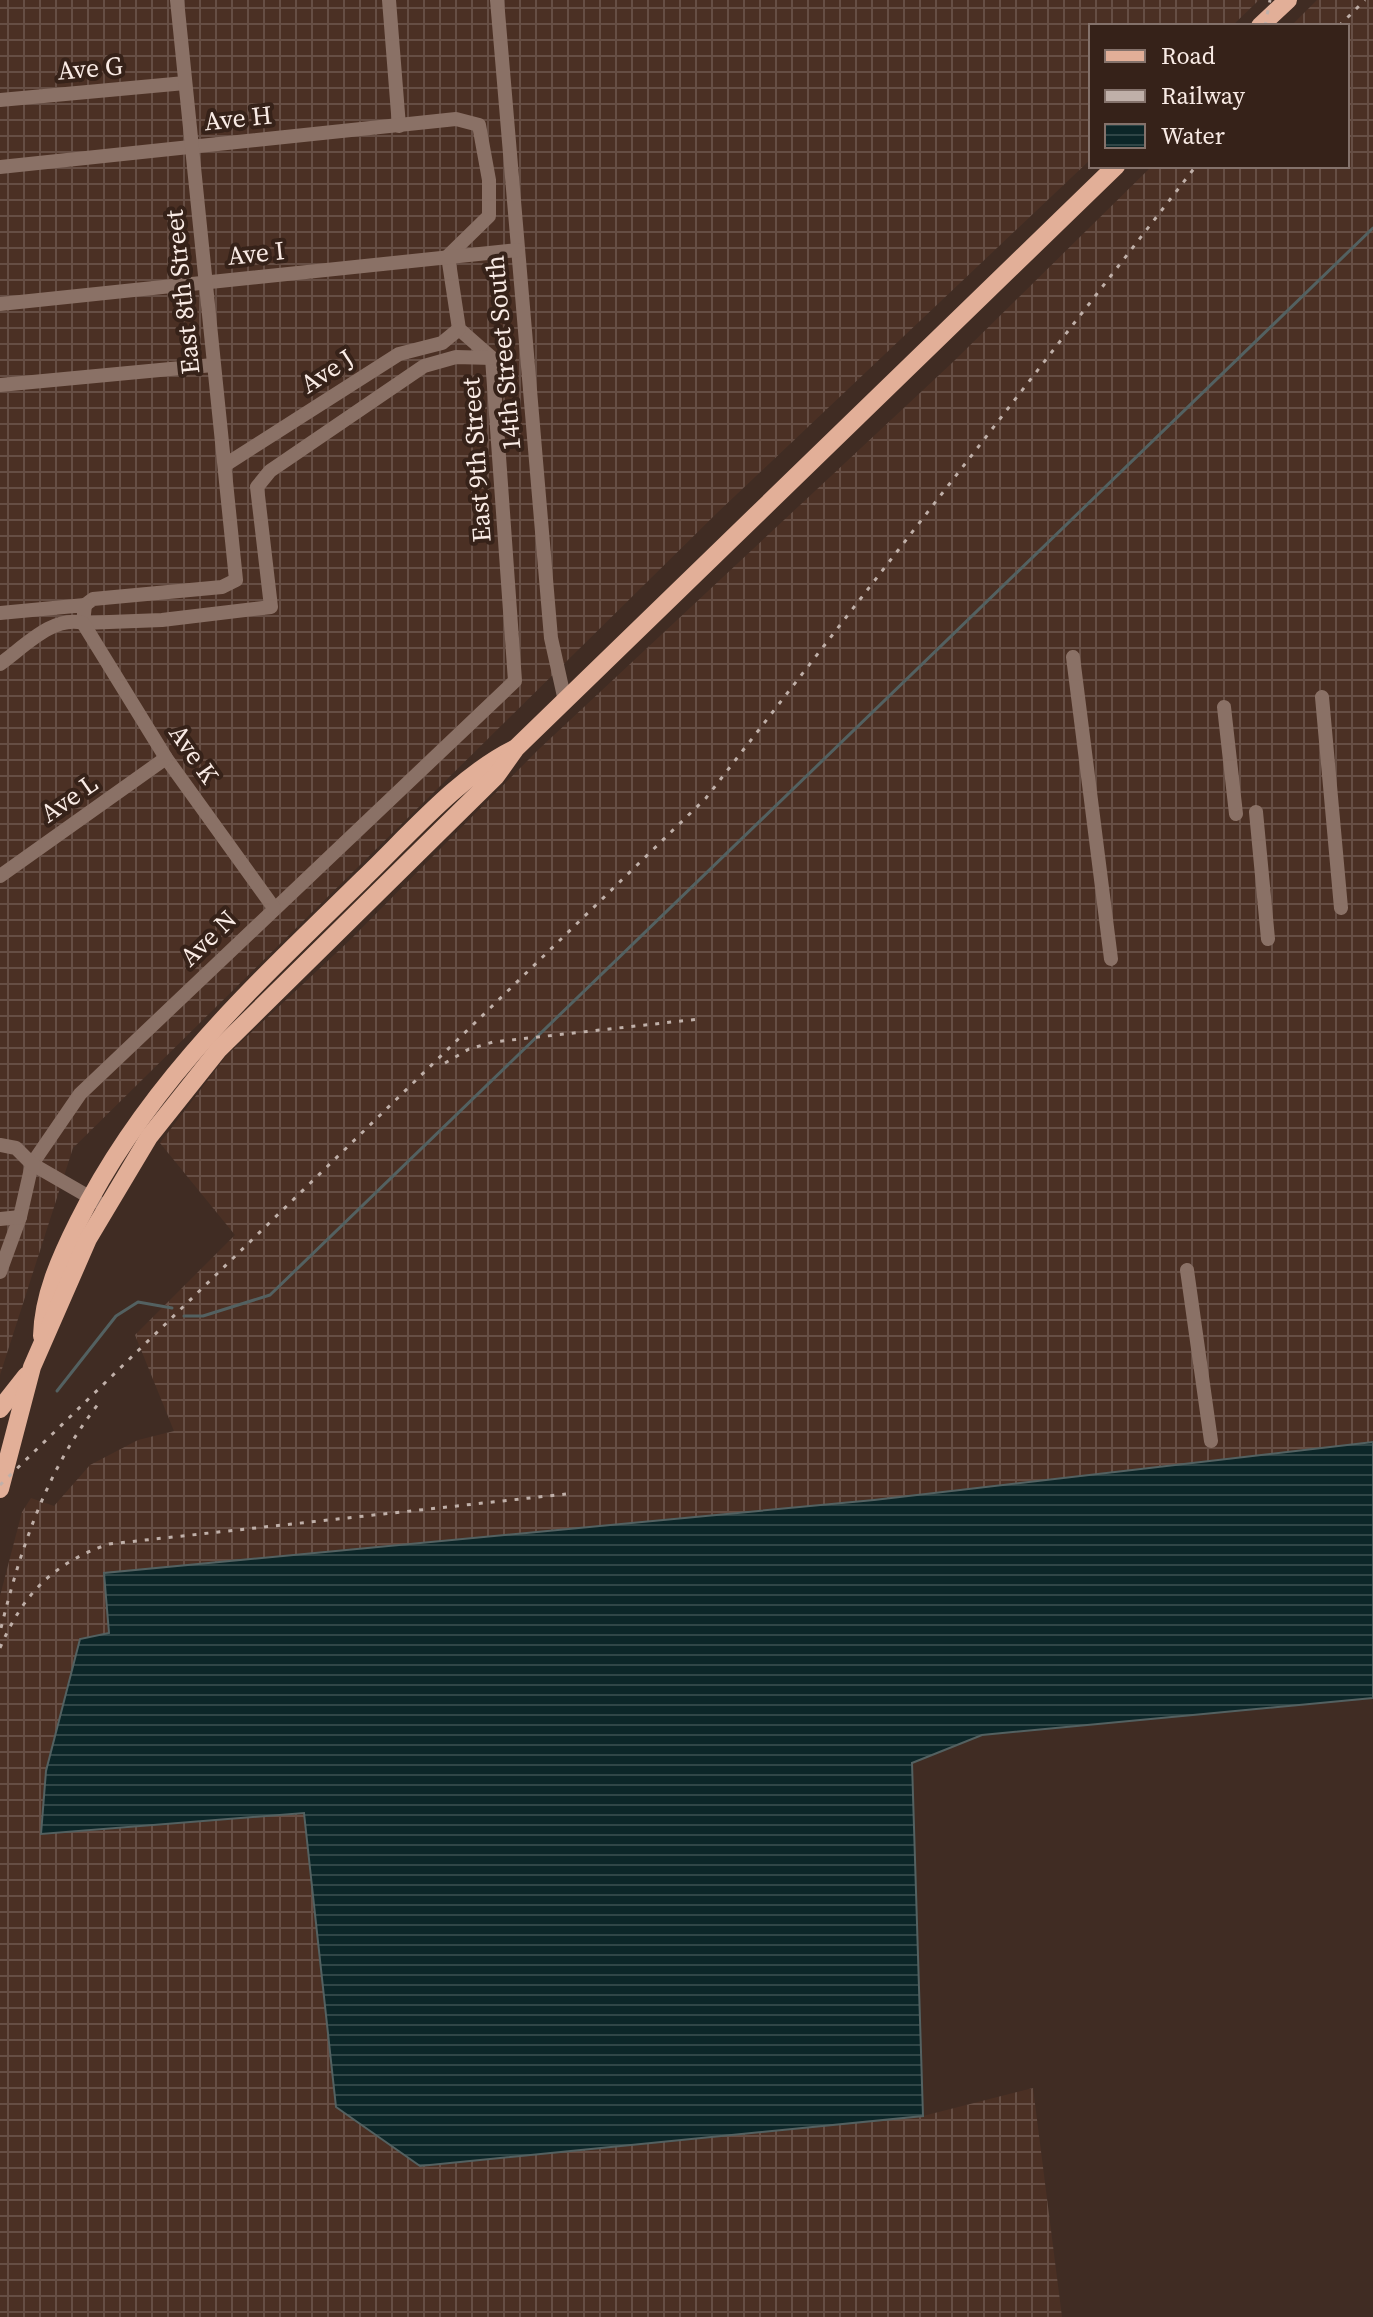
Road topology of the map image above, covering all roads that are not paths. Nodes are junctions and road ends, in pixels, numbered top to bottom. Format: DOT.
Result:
graph roads {
  1 [pos="177,0"];
  2 [pos="389,0"];
  3 [pos="497,0"];
  4 [pos="1288,0"];
  5 [pos="1262,24"];
  6 [pos="185,83"];
  7 [pos="0,100"];
  8 [pos="399,126"];
  9 [pos="191,147"];
  10 [pos="0,167"];
  11 [pos="1114,168"];
  12 [pos="518,250"];
  13 [pos="448,256"];
  14 [pos="204,282"];
  15 [pos="0,304"];
  16 [pos="459,329"];
  17 [pos="492,358"];
  18 [pos="213,365"];
  19 [pos="0,385"];
  20 [pos="225,465"];
  21 [pos="85,605"];
  22 [pos="0,613"];
  23 [pos="83,623"];
  24 [pos="1073,657"];
  25 [pos="0,664"];
  26 [pos="515,681"];
  27 [pos="1322,697"];
  28 [pos="565,701"];
  29 [pos="1224,707"];
  30 [pos="166,758"];
  31 [pos="1256,812"];
  32 [pos="1236,814"];
  33 [pos="0,876"];
  34 [pos="274,908"];
  35 [pos="1341,908"];
  36 [pos="1268,939"];
  37 [pos="1111,959"];
  38 [pos="0,1145"];
  39 [pos="32,1164"];
  40 [pos="98,1202"];
  41 [pos="20,1217"];
  42 [pos="0,1219"];
  43 [pos="1187,1270"];
  44 [pos="0,1272"];
  45 [pos="32,1367"];
  46 [pos="0,1409"];
  47 [pos="9,1427"];
  48 [pos="0,1441"];
  49 [pos="1211,1441"];
  50 [pos="0,1489"];
  1 -- 6 [label="street, East 8th Street"];
  2 -- 8 [label="street"];
  3 -- 12 [label="street, 14th Street South"];
  4 -- 5 [label="main road"];
  6 -- 7 [label="street, Ave G"];
  6 -- 9 [label="street, East 8th Street"];
  8 -- 9 [label="street, Ave H"];
  8 -- 13 [label="street, Ave H"];
  9 -- 10 [label="street, Ave H"];
  9 -- 14 [label="street, East 8th Street"];
  11 -- 28 [label="main road"];
  12 -- 13 [label="street, Ave I"];
  12 -- 28 [label="street, 14th Street South"];
  13 -- 14 [label="street, Ave I"];
  13 -- 16 [label="street"];
  14 -- 15 [label="street, Ave I"];
  14 -- 18 [label="street, East 8th Street"];
  16 -- 17 [label="street, East 9th Street"];
  16 -- 20 [label="street, Ave J"];
  17 -- 23 [label="street"];
  17 -- 26 [label="street, East 9th Street"];
  18 -- 19 [label="street"];
  18 -- 20 [label="street, East 8th Street"];
  20 -- 21 [label="street, East 8th Street"];
  21 -- 22 [label="street"];
  21 -- 23 [label="street"];
  23 -- 25 [label="street"];
  23 -- 30 [label="street, Ave K"];
  24 -- 37 [label="street"];
  26 -- 34 [label="street, Ave N"];
  27 -- 35 [label="street"];
  28 -- 40 [label="main road"];
  29 -- 32 [label="street"];
  30 -- 33 [label="street, Ave L"];
  30 -- 34 [label="street, Ave K"];
  31 -- 36 [label="street"];
  34 -- 39 [label="street, Ave N"];
  38 -- 39 [label="street"];
  39 -- 40 [label="street"];
  39 -- 41 [label="street, Ave N"];
  40 -- 45 [label="main road"];
  41 -- 42 [label="street"];
  41 -- 44 [label="street, Ave N"];
  43 -- 49 [label="street"];
  45 -- 46 [label="main road"];
  45 -- 47 [label="main road"];
  47 -- 48 [label="main road"];
  47 -- 50 [label="main road"];
}
